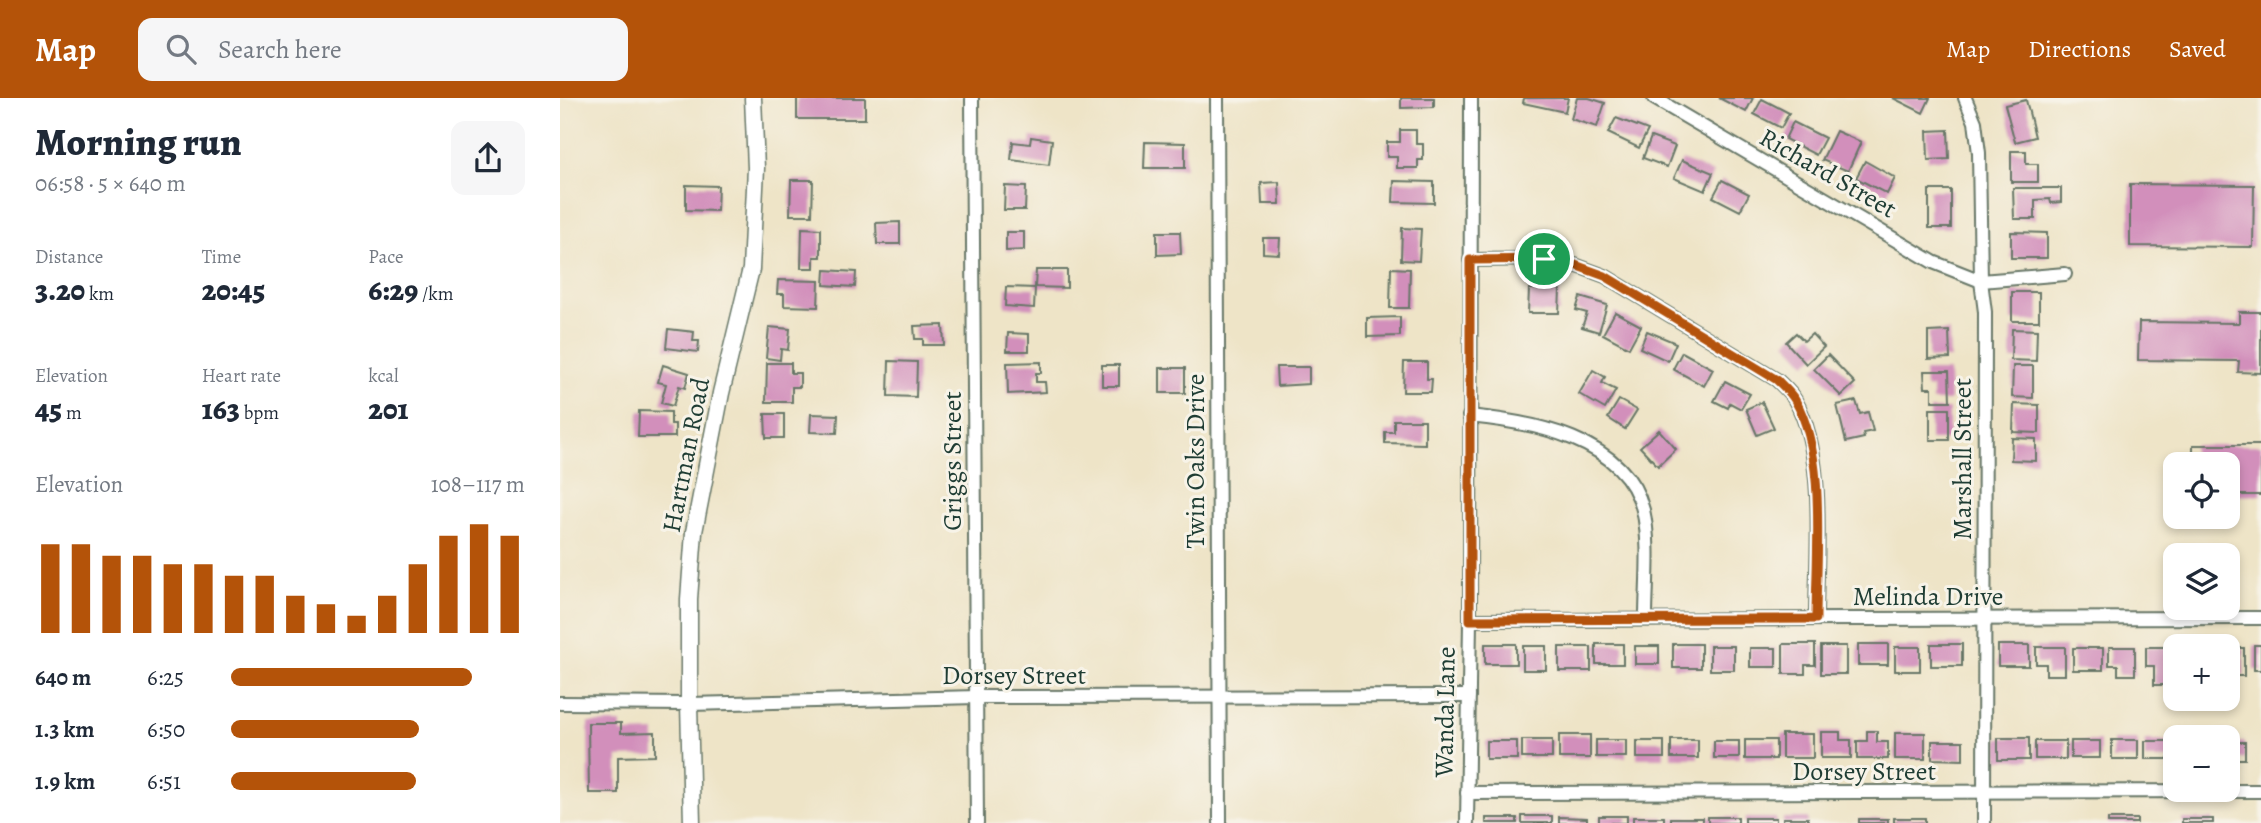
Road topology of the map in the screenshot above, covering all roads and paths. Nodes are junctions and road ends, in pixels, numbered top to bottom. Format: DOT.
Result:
graph roads {
  1 [pos="753,98"];
  2 [pos="972,98"];
  3 [pos="1217,98"];
  4 [pos="1471,98"];
  5 [pos="1654,98"];
  6 [pos="1965,98"];
  7 [pos="1470,260"];
  8 [pos="2066,274"];
  9 [pos="1981,281"];
  10 [pos="1469,416"];
  11 [pos="1646,618"];
  12 [pos="2261,618"];
  13 [pos="1816,619"];
  14 [pos="1985,619"];
  15 [pos="1470,620"];
  16 [pos="1469,696"];
  17 [pos="976,697"];
  18 [pos="1219,697"];
  19 [pos="560,703"];
  20 [pos="688,704"];
  21 [pos="2261,791"];
  22 [pos="1466,793"];
  23 [pos="1984,793"];
  24 [pos="692,823"];
  25 [pos="977,823"];
  26 [pos="1220,823"];
  27 [pos="1466,823"];
  28 [pos="1984,823"];
  1 -- 20 [label="street, Hartman Road"];
  2 -- 17 [label="street, Griggs Street"];
  3 -- 18 [label="street, Twin Oaks Drive"];
  4 -- 7 [label="street, Wanda Lane"];
  5 -- 9 [label="street, Richard Street"];
  6 -- 9 [label="street, Marshall Street"];
  7 -- 10 [label="street, Wanda Lane"];
  7 -- 13 [label="street"];
  8 -- 9 [label="street"];
  9 -- 14 [label="street, Marshall Street"];
  10 -- 11 [label="street"];
  10 -- 15 [label="street, Wanda Lane"];
  11 -- 13 [label="street, Melinda Drive"];
  11 -- 15 [label="street, Melinda Drive"];
  12 -- 14 [label="street, Melinda Drive"];
  13 -- 14 [label="street, Melinda Drive"];
  14 -- 23 [label="street, Marshall Street"];
  15 -- 16 [label="street, Wanda Lane"];
  16 -- 18 [label="street, Dorsey Street"];
  16 -- 22 [label="street, Wanda Lane"];
  17 -- 18 [label="street, Dorsey Street"];
  17 -- 20 [label="street, Dorsey Street"];
  17 -- 25 [label="street, Griggs Street"];
  18 -- 26 [label="street, Twin Oaks Drive"];
  19 -- 20 [label="street, Dorsey Street"];
  20 -- 24 [label="street, Hartman Road"];
  21 -- 23 [label="street, Dorsey Street"];
  22 -- 23 [label="street, Dorsey Street"];
  22 -- 27 [label="street, Wanda Lane"];
  23 -- 28 [label="street, Marshall Street"];
}
